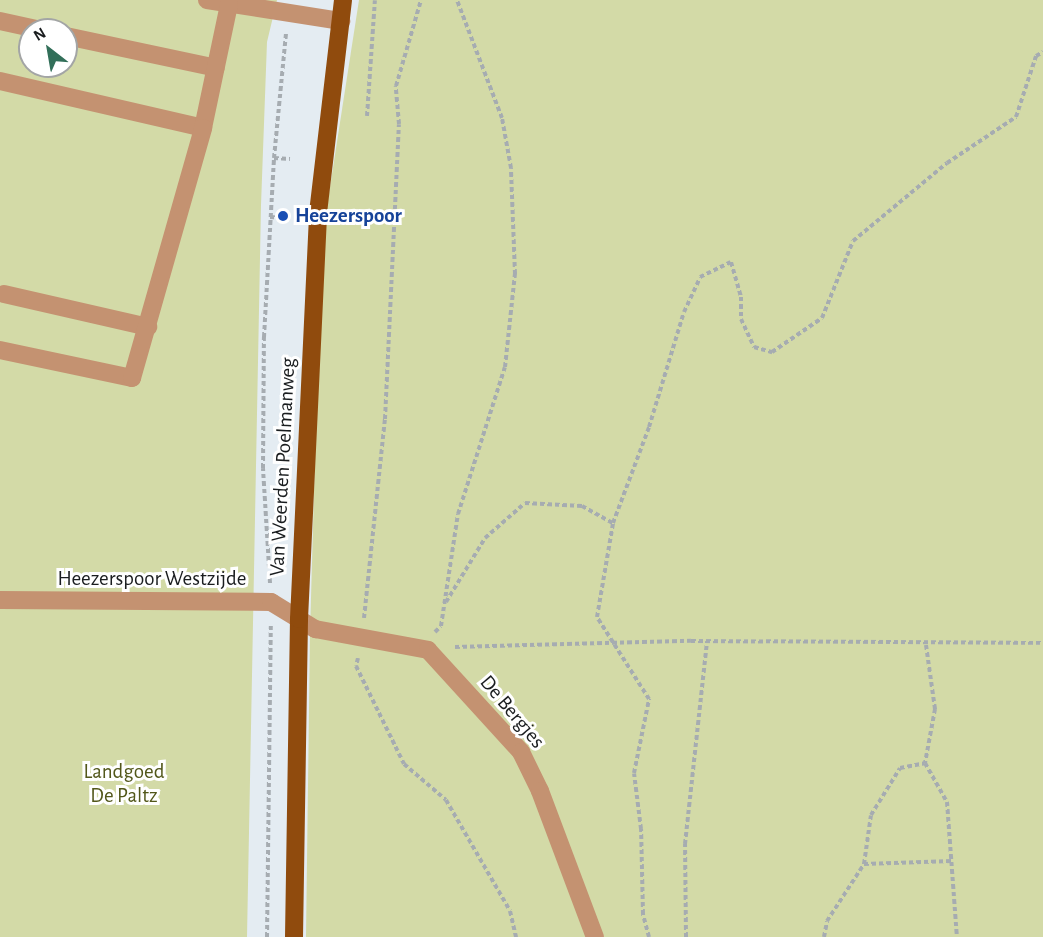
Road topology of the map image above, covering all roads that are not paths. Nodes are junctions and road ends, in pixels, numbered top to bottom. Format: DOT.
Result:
graph roads {
  1 [pos="207,0"];
  2 [pos="343,0"];
  3 [pos="229,5"];
  4 [pos="0,21"];
  5 [pos="340,21"];
  6 [pos="18,25"];
  7 [pos="78,39"];
  8 [pos="216,68"];
  9 [pos="0,81"];
  10 [pos="203,128"];
  11 [pos="4,294"];
  12 [pos="148,327"];
  13 [pos="0,350"];
  14 [pos="0,600"];
  15 [pos="299,619"];
  16 [pos="294,937"];
  17 [pos="595,937"];
  1 -- 3 [label="street"];
  2 -- 5 [label="main road, Van Weerden Poelmanweg"];
  3 -- 5 [label="street"];
  3 -- 8 [label="street"];
  4 -- 6 [label="street"];
  5 -- 15 [label="main road, Van Weerden Poelmanweg"];
  7 -- 8 [label="street"];
  8 -- 10 [label="street"];
  9 -- 10 [label="street"];
  10 -- 12 [label="street"];
  11 -- 12 [label="street"];
  12 -- 13 [label="street"];
  14 -- 15 [label="street, Heezerspoor Westzijde"];
  15 -- 16 [label="main road, Van Weerden Poelmanweg"];
  15 -- 17 [label="street, De Bergjes"];
}
